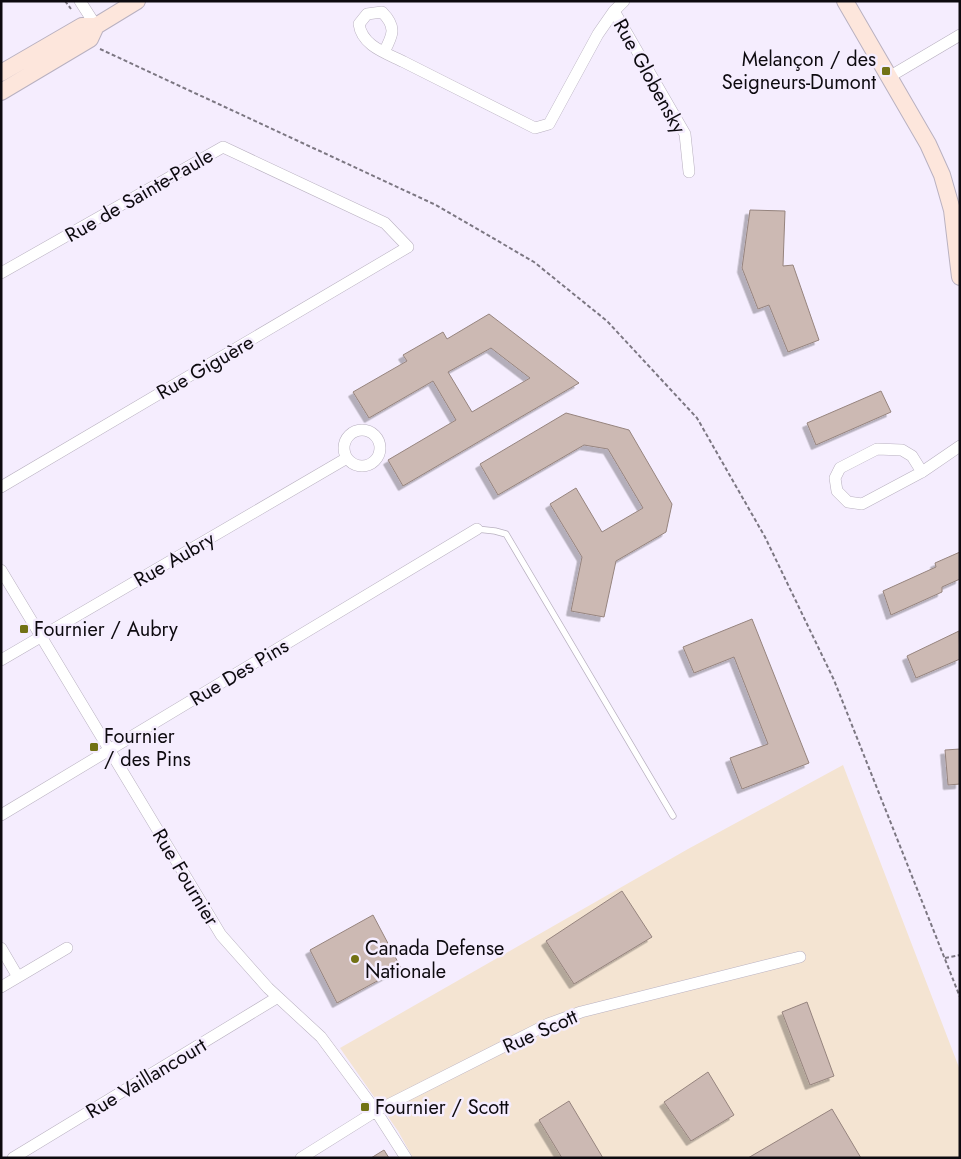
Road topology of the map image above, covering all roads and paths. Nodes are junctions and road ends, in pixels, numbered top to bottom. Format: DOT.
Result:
graph roads {
  1 [pos="80,1"];
  2 [pos="137,1"];
  3 [pos="624,1"];
  4 [pos="845,1"];
  5 [pos="614,10"];
  6 [pos="96,26"];
  7 [pos="960,35"];
  8 [pos="95,46"];
  9 [pos="384,52"];
  10 [pos="1,73"];
  11 [pos="889,77"];
  12 [pos="1,92"];
  13 [pos="689,172"];
  14 [pos="956,207"];
  15 [pos="408,247"];
  16 [pos="1,273"];
  17 [pos="960,276"];
  18 [pos="960,446"];
  19 [pos="347,458"];
  20 [pos="922,472"];
  21 [pos="1,486"];
  22 [pos="477,529"];
  23 [pos="1,570"];
  24 [pos="41,636"];
  25 [pos="1,660"];
  26 [pos="109,750"];
  27 [pos="1,814"];
  28 [pos="673,816"];
  29 [pos="1,948"];
  30 [pos="67,948"];
  31 [pos="960,955"];
  32 [pos="800,957"];
  33 [pos="944,958"];
  34 [pos="18,977"];
  35 [pos="1,987"];
  36 [pos="278,997"];
  37 [pos="960,998"];
  38 [pos="376,1111"];
  39 [pos="13,1158"];
  40 [pos="301,1158"];
  41 [pos="406,1158"];
  1 -- 6 [label="street"];
  2 -- 6 [label="street"];
  3 -- 5 [label="street"];
  4 -- 11 [label="street"];
  5 -- 9 [label="street"];
  5 -- 13 [label="street, Rue Globensky"];
  6 -- 10 [label="street"];
  6 -- 12 [label="street"];
  7 -- 11 [label="street"];
  8 -- 33 [label="path"];
  11 -- 14 [label="street"];
  14 -- 17 [label="street"];
  15 -- 16 [label="street, Rue de Sainte-Paule"];
  15 -- 21 [label="street, Rue Giguère"];
  18 -- 20 [label="street"];
  19 -- 24 [label="street, Rue Aubry"];
  20 -- 20 [label="street"];
  22 -- 26 [label="street, Rue Des Pins"];
  22 -- 28 [label="lane"];
  23 -- 24 [label="street, Rue Fournier"];
  24 -- 25 [label="street, Rue Aubry"];
  24 -- 26 [label="street, Rue Fournier"];
  26 -- 27 [label="street, Rue Des Pins"];
  26 -- 36 [label="street, Rue Fournier"];
  29 -- 34 [label="street"];
  30 -- 34 [label="street"];
  31 -- 33 [label="path"];
  32 -- 38 [label="street, Rue Scott"];
  33 -- 37 [label="path"];
  34 -- 35 [label="street"];
  36 -- 38 [label="street, Rue Fournier"];
  36 -- 39 [label="street, Rue Vaillancourt"];
  38 -- 40 [label="street, Rue Scott"];
  38 -- 41 [label="street, Rue Fournier"];
}
